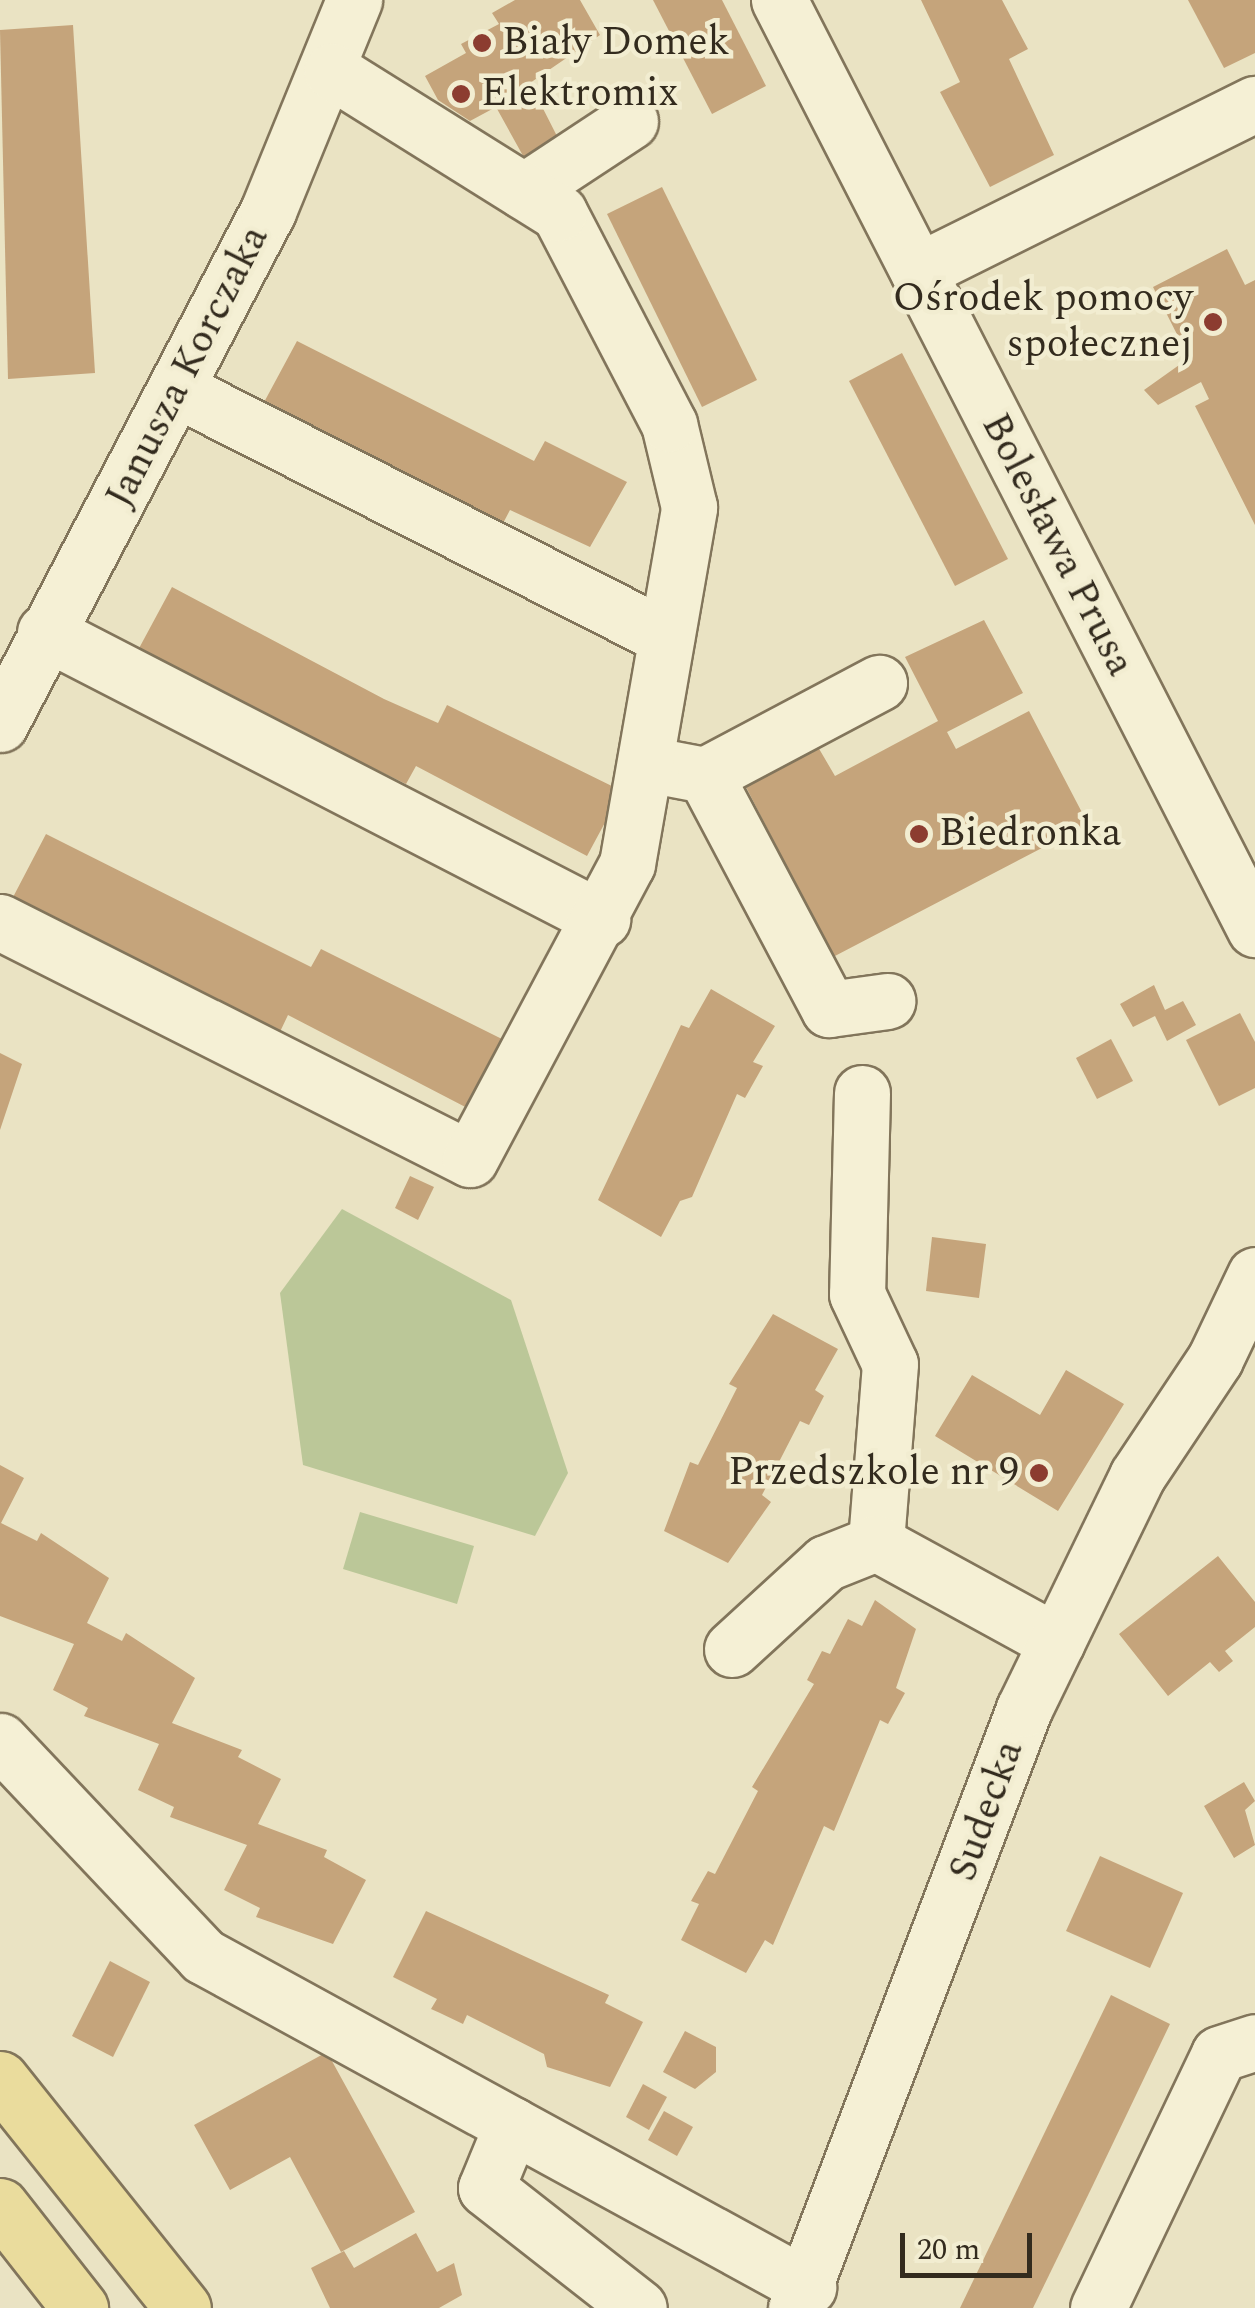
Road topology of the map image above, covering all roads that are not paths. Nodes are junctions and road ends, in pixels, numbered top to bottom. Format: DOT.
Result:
graph roads {
  1 [pos="354,0"];
  2 [pos="779,0"];
  3 [pos="332,71"];
  4 [pos="1255,104"];
  5 [pos="630,121"];
  6 [pos="524,190"];
  7 [pos="918,270"];
  8 [pos="178,390"];
  9 [pos="44,632"];
  10 [pos="666,637"];
  11 [pos="880,683"];
  12 [pos="0,724"];
  13 [pos="648,764"];
  14 [pos="704,775"];
  15 [pos="602,919"];
  16 [pos="0,922"];
  17 [pos="1255,929"];
  18 [pos="887,1001"];
  19 [pos="862,1093"];
  20 [pos="1255,1275"];
  21 [pos="1235,1342"];
  22 [pos="876,1543"];
  23 [pos="1056,1642"];
  24 [pos="732,1649"];
  25 [pos="0,1741"];
  26 [pos="1255,2042"];
  27 [pos="0,2080"];
  28 [pos="512,2126"];
  29 [pos="0,2206"];
  30 [pos="803,2301"];
  31 [pos="80,2308"];
  32 [pos="183,2308"];
  33 [pos="639,2308"];
  34 [pos="1098,2308"];
  1 -- 3 [label="street, Janusza Korczaka"];
  2 -- 7 [label="street, Bolesława Prusa"];
  3 -- 6 [label="street"];
  3 -- 8 [label="street, Janusza Korczaka"];
  4 -- 7 [label="street"];
  5 -- 6 [label="street"];
  6 -- 10 [label="street"];
  7 -- 17 [label="street, Bolesława Prusa"];
  8 -- 9 [label="street, Janusza Korczaka"];
  8 -- 10 [label="street"];
  9 -- 12 [label="street, Janusza Korczaka"];
  9 -- 15 [label="street"];
  10 -- 13 [label="street"];
  11 -- 14 [label="street"];
  13 -- 14 [label="street"];
  13 -- 15 [label="street"];
  14 -- 18 [label="street"];
  15 -- 16 [label="street"];
  19 -- 22 [label="street"];
  20 -- 21 [label="street, Sudecka"];
  21 -- 23 [label="street, Sudecka"];
  22 -- 23 [label="street"];
  22 -- 24 [label="street"];
  23 -- 30 [label="street, Sudecka"];
  25 -- 28 [label="street"];
  26 -- 34 [label="street"];
  27 -- 32 [label="main road"];
  28 -- 30 [label="street"];
  28 -- 33 [label="street"];
  29 -- 31 [label="main road"];
}
